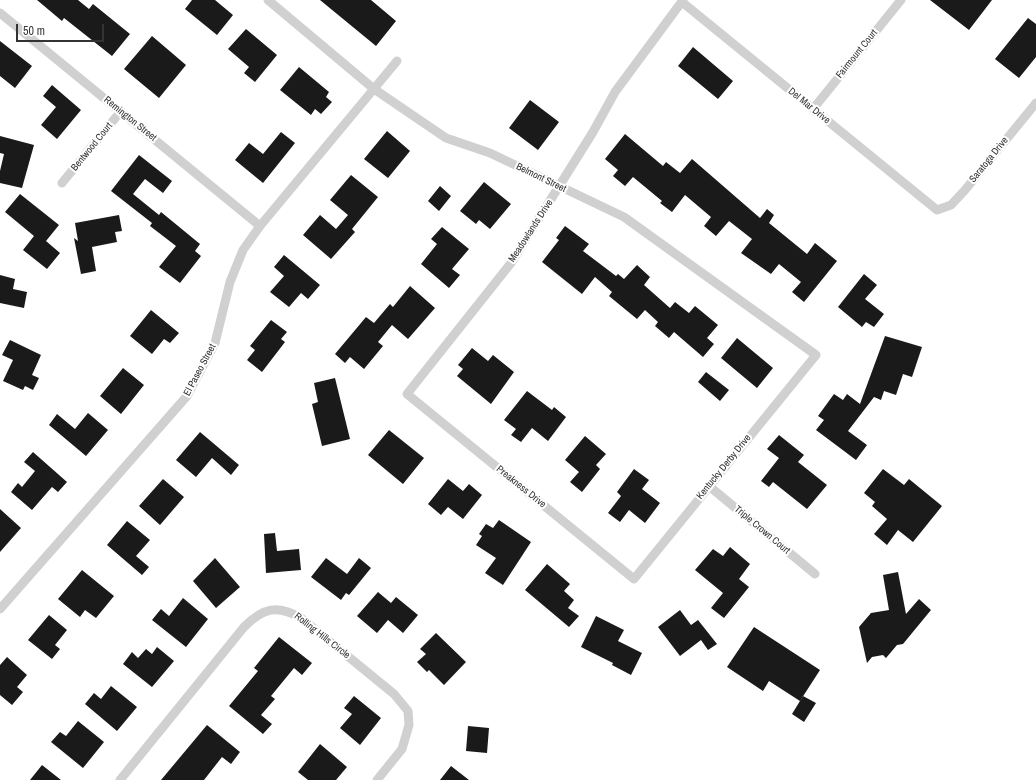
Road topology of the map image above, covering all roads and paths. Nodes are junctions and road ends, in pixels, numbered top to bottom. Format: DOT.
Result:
graph roads {
  1 [pos="268,0"];
  2 [pos="900,0"];
  3 [pos="683,1"];
  4 [pos="0,13"];
  5 [pos="397,61"];
  6 [pos="374,89"];
  7 [pos="1036,103"];
  8 [pos="813,109"];
  9 [pos="121,111"];
  10 [pos="62,183"];
  11 [pos="559,187"];
  12 [pos="937,210"];
  13 [pos="260,226"];
  14 [pos="816,355"];
  15 [pos="407,394"];
  16 [pos="709,486"];
  17 [pos="815,574"];
  18 [pos="634,579"];
  19 [pos="0,609"];
  20 [pos="120,780"];
  21 [pos="377,780"];
  1 -- 6 [label="street, Belmont Street"];
  2 -- 8 [label="street, Fairmount Court"];
  3 -- 8 [label="street, Del Mar Drive"];
  3 -- 11 [label="street, Meadowlands Drive"];
  4 -- 9 [label="street, Remington Street"];
  5 -- 6 [label="street, El Paseo Street"];
  6 -- 11 [label="street, Belmont Street"];
  6 -- 13 [label="street, El Paseo Street"];
  7 -- 12 [label="street, Saratoga Drive"];
  8 -- 12 [label="street, Del Mar Drive"];
  9 -- 10 [label="street, Bentwood Court"];
  9 -- 13 [label="street, Remington Street"];
  11 -- 14 [label="street, Belmont Street"];
  11 -- 15 [label="street, Meadowlands Drive"];
  13 -- 19 [label="street, El Paseo Street"];
  14 -- 16 [label="street, Kentucky Derby Drive"];
  15 -- 18 [label="street, Preakness Drive"];
  16 -- 17 [label="street, Triple Crown Court"];
  16 -- 18 [label="street, Kentucky Derby Drive"];
  20 -- 21 [label="street, Rolling Hills Circle"];
}
